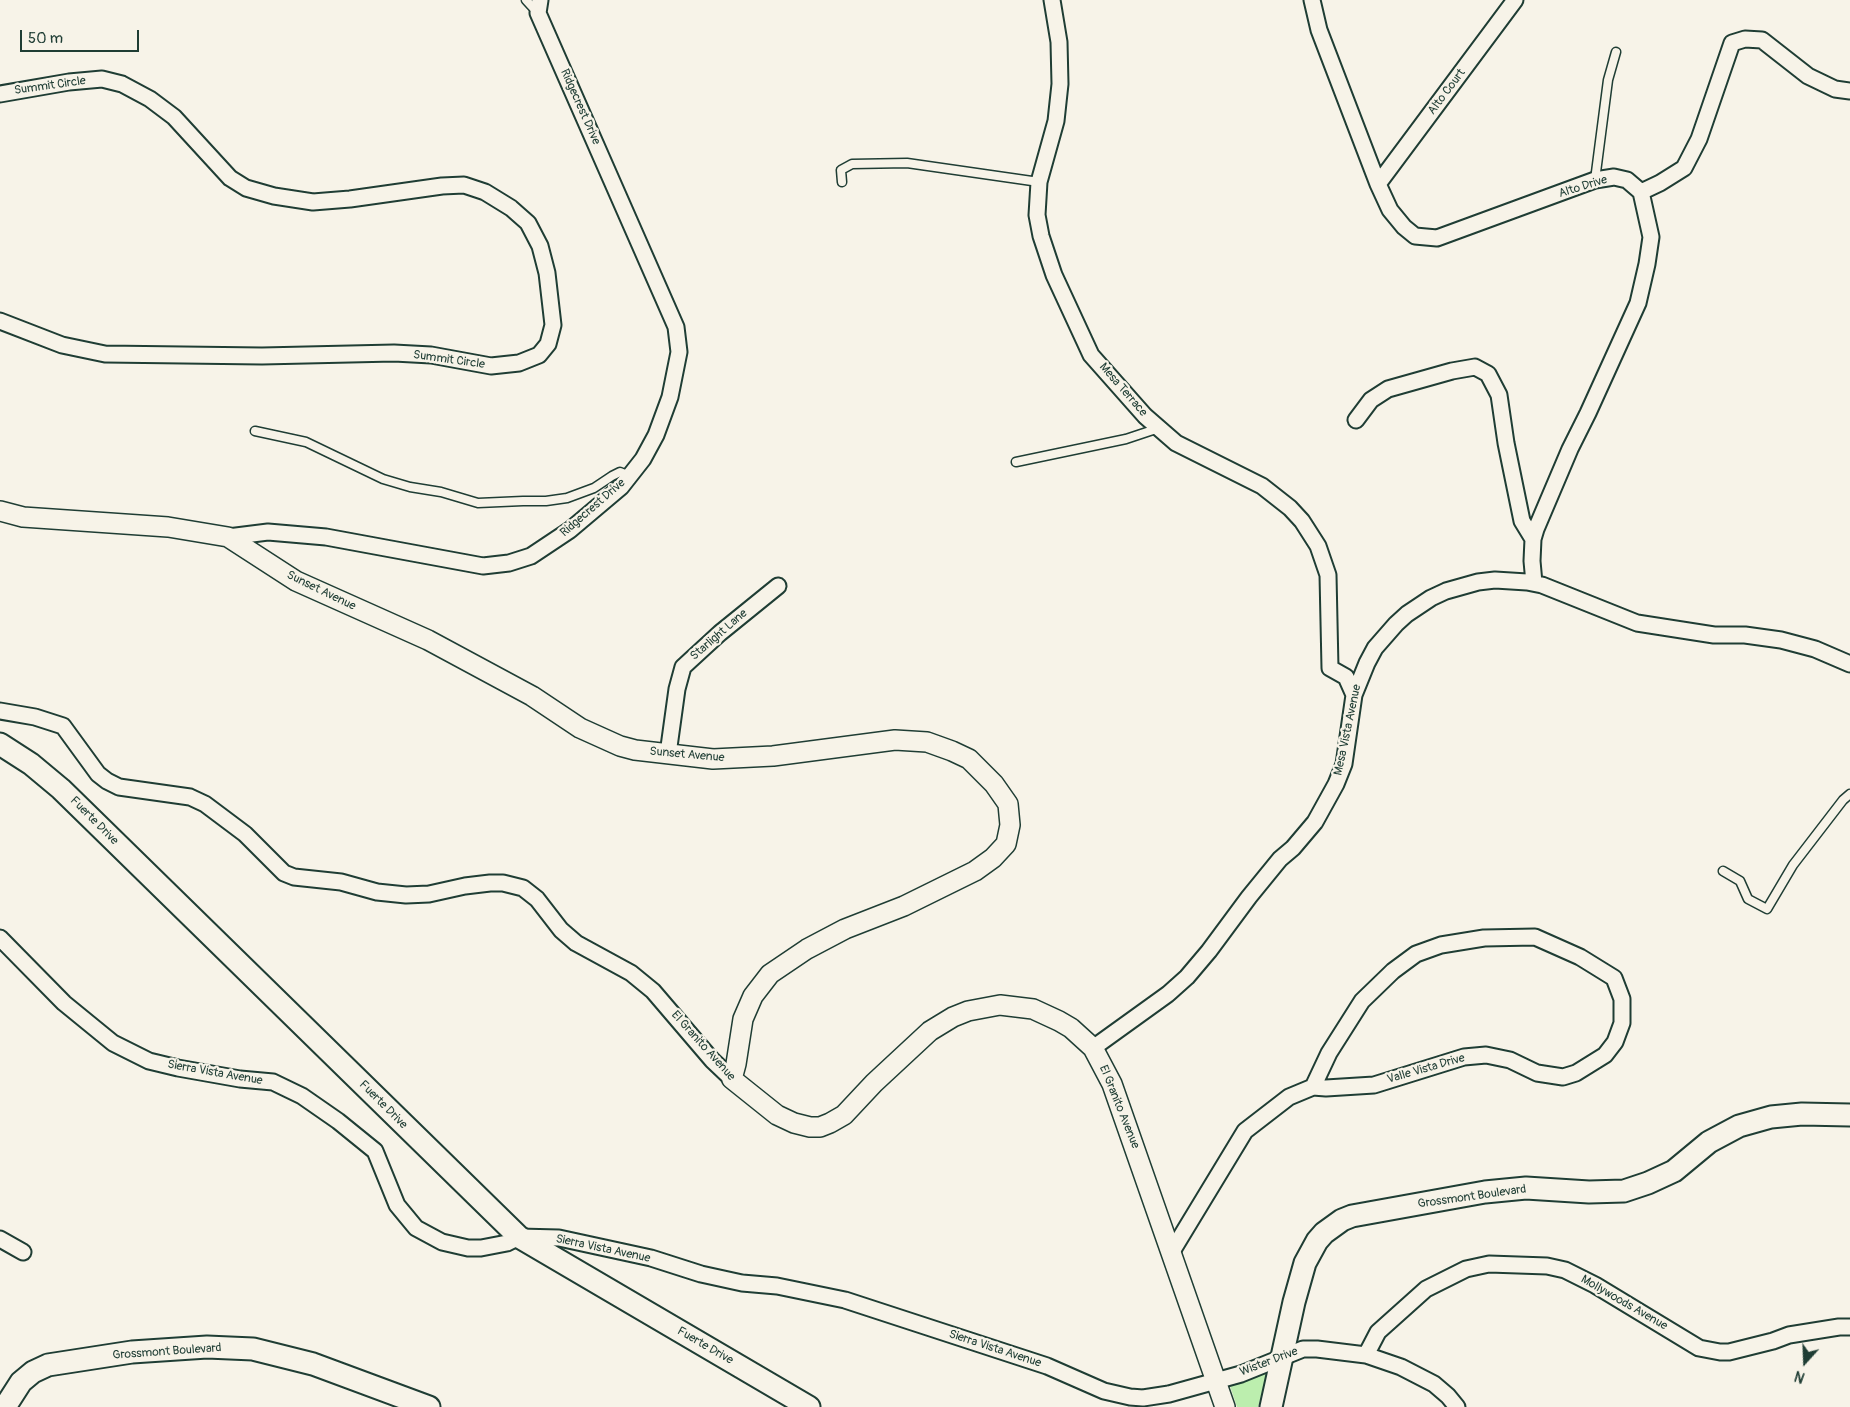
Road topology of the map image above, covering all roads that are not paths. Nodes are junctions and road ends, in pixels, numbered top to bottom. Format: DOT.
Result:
graph roads {
  1 [pos="526,0"];
  2 [pos="1052,0"];
  3 [pos="1312,0"];
  4 [pos="1515,0"];
  5 [pos="539,6"];
  6 [pos="1616,52"];
  7 [pos="1850,91"];
  8 [pos="0,94"];
  9 [pos="1595,180"];
  10 [pos="842,182"];
  11 [pos="1039,182"];
  12 [pos="1378,184"];
  13 [pos="1641,192"];
  14 [pos="0,321"];
  15 [pos="1356,420"];
  16 [pos="1158,428"];
  17 [pos="255,431"];
  18 [pos="1016,462"];
  19 [pos="630,476"];
  20 [pos="0,511"];
  21 [pos="228,537"];
  22 [pos="1533,539"];
  23 [pos="1534,584"];
  24 [pos="778,586"];
  25 [pos="1850,664"];
  26 [pos="1354,695"];
  27 [pos="0,711"];
  28 [pos="0,744"];
  29 [pos="668,754"];
  30 [pos="1850,794"];
  31 [pos="1723,872"];
  32 [pos="0,938"];
  33 [pos="1094,1048"];
  34 [pos="732,1079"];
  35 [pos="1313,1087"];
  36 [pos="1850,1114"];
  37 [pos="519,1237"];
  38 [pos="0,1239"];
  39 [pos="23,1252"];
  40 [pos="1171,1253"];
  41 [pos="1850,1327"];
  42 [pos="1366,1355"];
  43 [pos="1283,1357"];
  44 [pos="1216,1381"];
  45 [pos="5,1407"];
  46 [pos="428,1407"];
  47 [pos="809,1407"];
  48 [pos="1225,1407"];
  49 [pos="1271,1407"];
  50 [pos="1457,1407"];
  1 -- 5 [label="lane"];
  2 -- 11 [label="street, Mesa Terrace"];
  3 -- 12 [label="street, Alto Drive"];
  4 -- 12 [label="street, Alto Court"];
  5 -- 19 [label="street, Ridgecrest Drive"];
  6 -- 9 [label="lane"];
  7 -- 13 [label="street"];
  8 -- 14 [label="street, Summit Circle"];
  9 -- 12 [label="street, Alto Drive"];
  9 -- 13 [label="street, Alto Drive"];
  10 -- 11 [label="lane"];
  11 -- 16 [label="street, Mesa Terrace"];
  13 -- 22 [label="street"];
  15 -- 22 [label="street"];
  16 -- 18 [label="lane"];
  16 -- 26 [label="street, Mesa Terrace"];
  17 -- 19 [label="lane"];
  19 -- 21 [label="street, Ridgecrest Drive"];
  20 -- 21 [label="street, Sunset Avenue"];
  21 -- 29 [label="street, Sunset Avenue"];
  22 -- 23 [label="street"];
  23 -- 25 [label="street, Mesa Vista Avenue"];
  23 -- 26 [label="street, Mesa Vista Avenue"];
  24 -- 29 [label="street, Starlight Lane"];
  26 -- 33 [label="street, Mesa Vista Avenue"];
  27 -- 34 [label="street, El Granito Avenue"];
  28 -- 37 [label="main road, Fuerte Drive"];
  29 -- 34 [label="street, Sunset Avenue"];
  30 -- 31 [label="lane"];
  32 -- 37 [label="street, Sierra Vista Avenue"];
  33 -- 34 [label="street, El Granito Avenue"];
  33 -- 40 [label="street, El Granito Avenue"];
  35 -- 35 [label="street, Valle Vista Drive"];
  35 -- 40 [label="street, Valle Vista Drive"];
  36 -- 43 [label="main road, Grossmont Boulevard"];
  37 -- 44 [label="street, Sierra Vista Avenue"];
  37 -- 47 [label="main road, Fuerte Drive"];
  38 -- 39 [label="street"];
  40 -- 44 [label="street, El Granito Avenue"];
  41 -- 42 [label="street, Mollywoods Avenue"];
  42 -- 43 [label="street, Wister Drive"];
  42 -- 50 [label="street, Wister Drive"];
  43 -- 44 [label="street, Wister Drive"];
  43 -- 49 [label="main road, Grossmont Boulevard"];
  44 -- 48 [label="street, El Granito Avenue"];
  45 -- 46 [label="main road, Grossmont Boulevard"];
}
